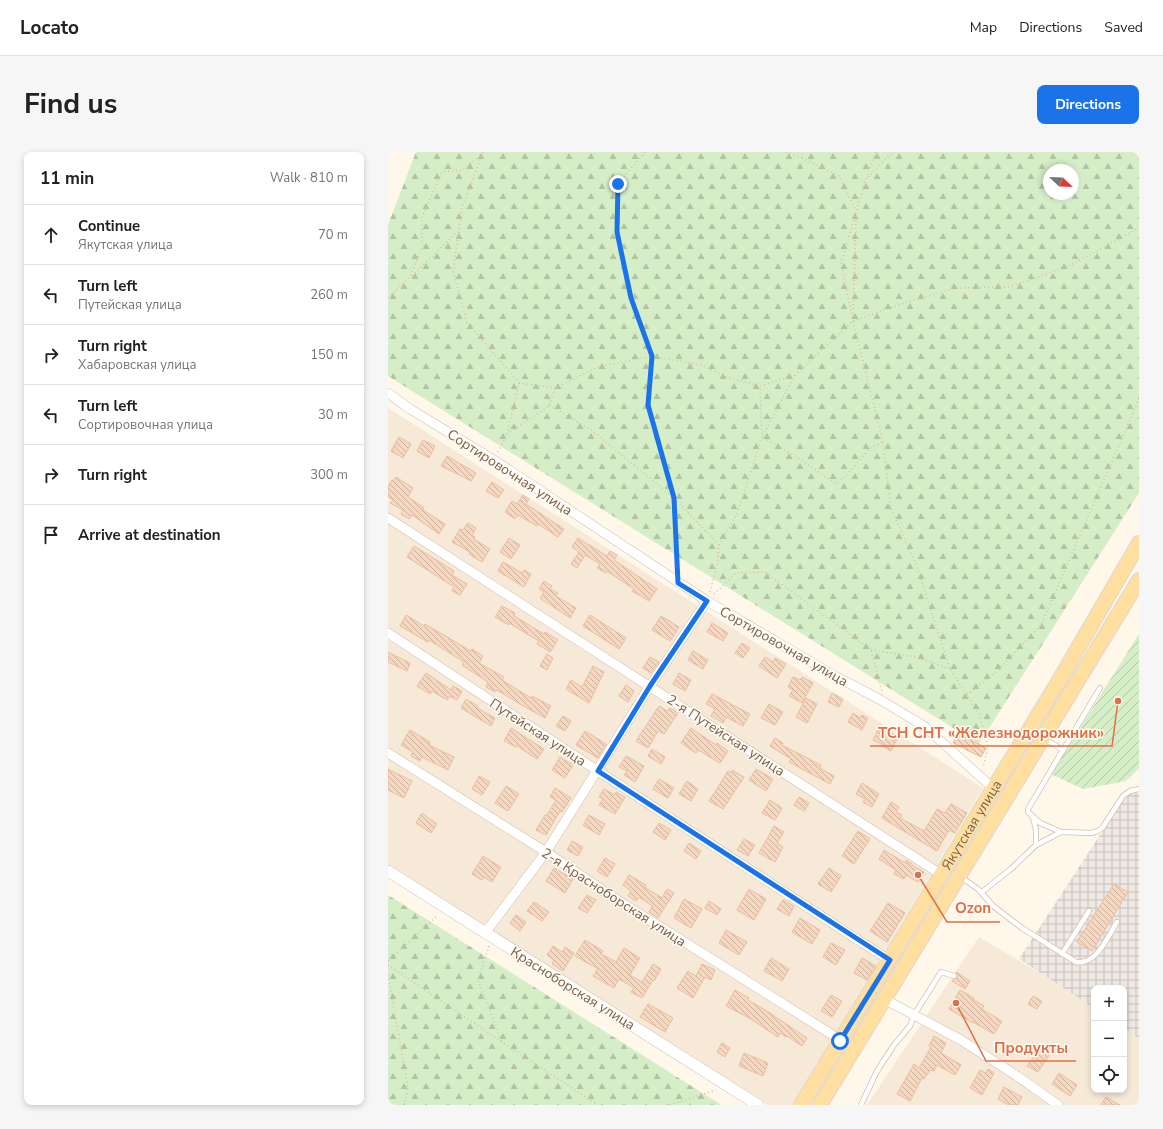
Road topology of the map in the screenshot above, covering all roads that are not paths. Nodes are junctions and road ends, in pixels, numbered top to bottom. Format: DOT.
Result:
graph roads {
  1 [pos="388,393"];
  2 [pos="388,518"];
  3 [pos="1139,543"];
  4 [pos="1139,580"];
  5 [pos="707,601"];
  6 [pos="388,633"];
  7 [pos="650,686"];
  8 [pos="1100,688"];
  9 [pos="1043,738"];
  10 [pos="1063,750"];
  11 [pos="388,753"];
  12 [pos="598,771"];
  13 [pos="989,785"];
  14 [pos="1139,789"];
  15 [pos="1033,817"];
  16 [pos="1061,832"];
  17 [pos="1036,845"];
  18 [pos="546,852"];
  19 [pos="388,871"];
  20 [pos="942,875"];
  21 [pos="959,876"];
  22 [pos="982,892"];
  23 [pos="1089,910"];
  24 [pos="1117,922"];
  25 [pos="488,935"];
  26 [pos="1062,954"];
  27 [pos="890,960"];
  28 [pos="954,976"];
  29 [pos="884,999"];
  30 [pos="914,1015"];
  31 [pos="840,1041"];
  32 [pos="758,1105"];
  33 [pos="801,1105"];
  34 [pos="820,1105"];
  35 [pos="861,1105"];
  36 [pos="1058,1105"];
  1 -- 5 [label="street, Сортировочная улица"];
  2 -- 7 [label="street, 2-я Путейская улица"];
  3 -- 13 [label="main road, Якутская улица"];
  4 -- 9 [label="main road, Якутская улица"];
  5 -- 7 [label="street"];
  5 -- 13 [label="street, Сортировочная улица"];
  6 -- 12 [label="street, Путейская улица"];
  7 -- 12 [label="street"];
  7 -- 20 [label="street, 2-я Путейская улица"];
  8 -- 10 [label="lane"];
  9 -- 10 [label="lane"];
  9 -- 21 [label="main road, Якутская улица"];
  10 -- 15 [label="lane"];
  11 -- 18 [label="street, 2-я Красноборская улица"];
  12 -- 18 [label="street"];
  12 -- 27 [label="street, Путейская улица"];
  13 -- 20 [label="main road, Якутская улица"];
  14 -- 16 [label="lane"];
  15 -- 16 [label="lane"];
  15 -- 17 [label="lane"];
  16 -- 17 [label="lane"];
  17 -- 22 [label="lane"];
  18 -- 25 [label="street"];
  18 -- 31 [label="street, 2-я Красноборская улица"];
  19 -- 25 [label="street, Красноборская улица"];
  20 -- 27 [label="main road, Якутская улица"];
  21 -- 22 [label="lane"];
  21 -- 29 [label="main road, Якутская улица"];
  22 -- 26 [label="lane"];
  23 -- 26 [label="lane"];
  24 -- 26 [label="lane"];
  25 -- 32 [label="street, Красноборская улица"];
  27 -- 31 [label="main road, Якутская улица"];
  28 -- 30 [label="lane"];
  29 -- 30 [label="street"];
  29 -- 34 [label="main road, Якутская улица"];
  30 -- 35 [label="lane"];
  30 -- 36 [label="street"];
  31 -- 33 [label="main road, Якутская улица"];
}
